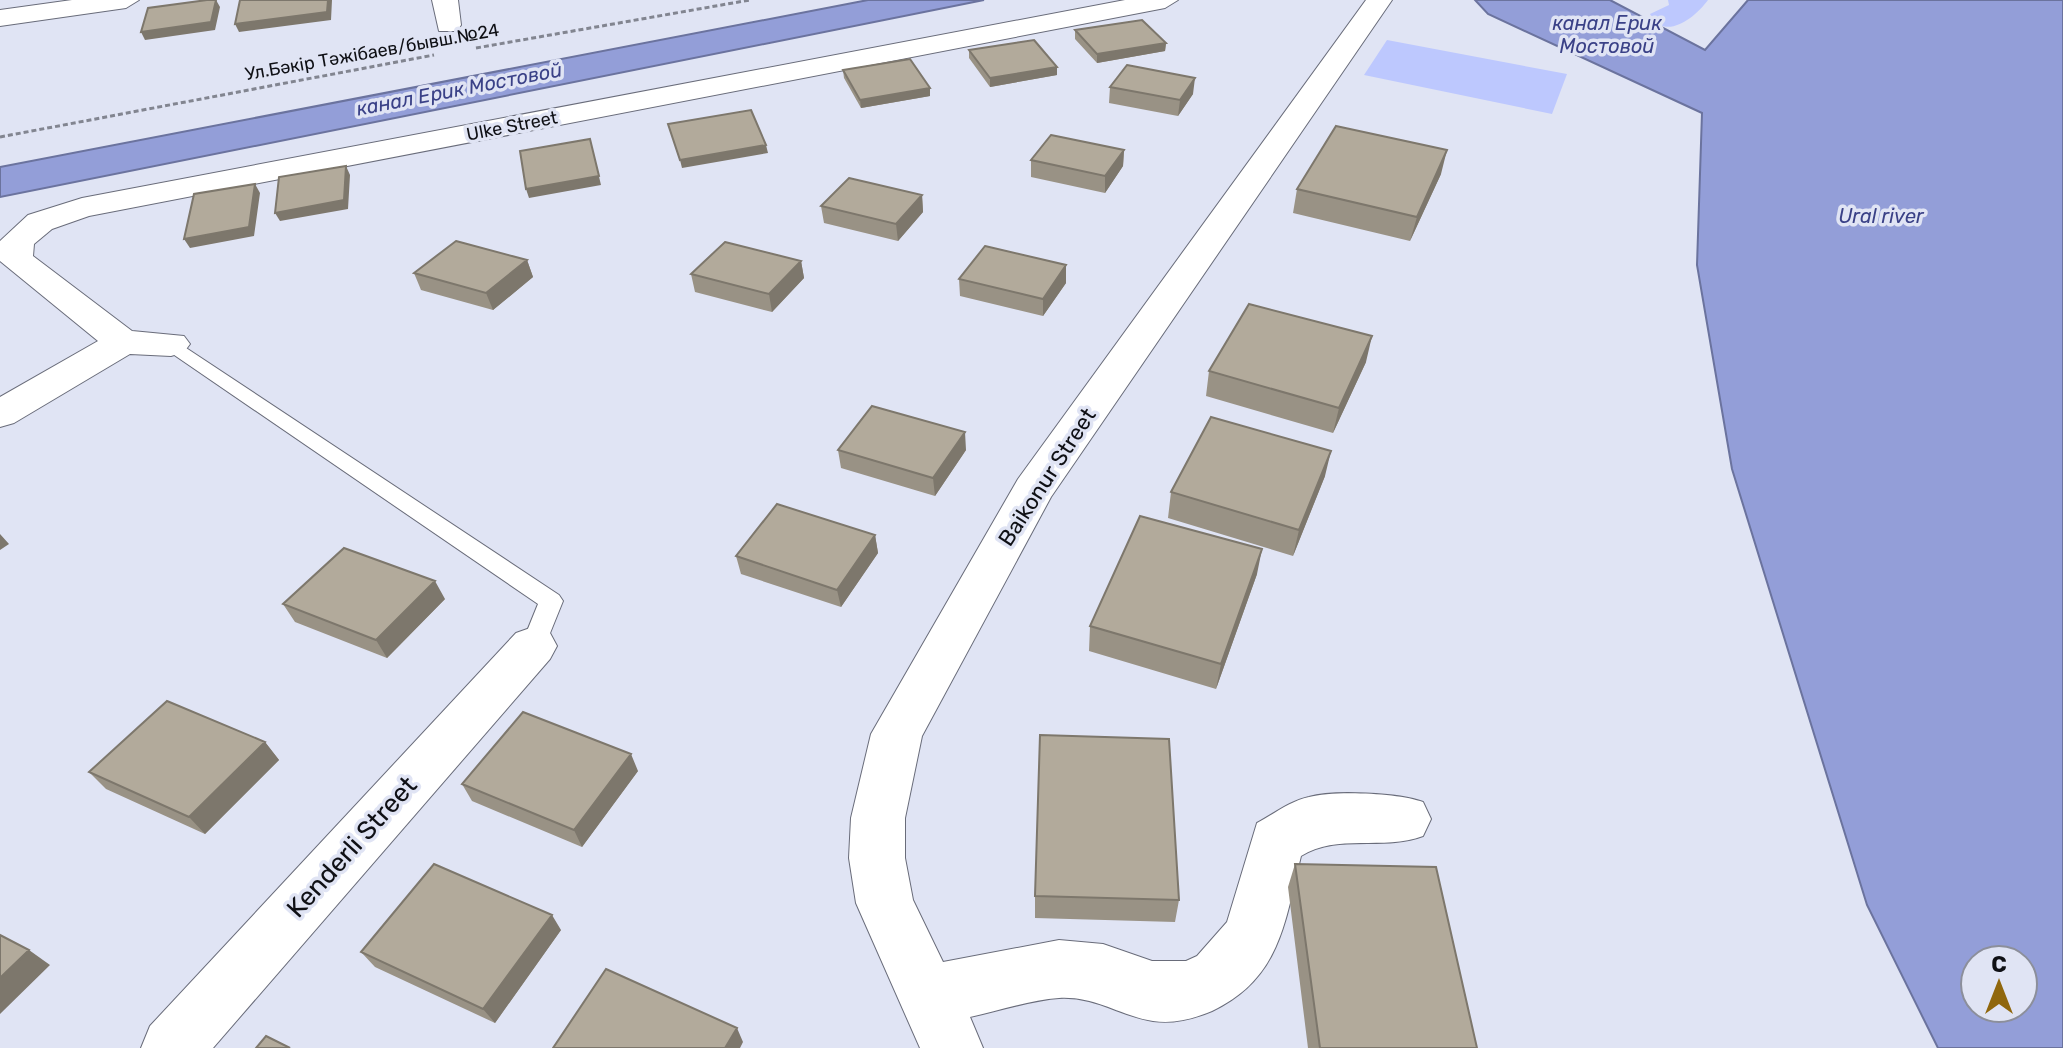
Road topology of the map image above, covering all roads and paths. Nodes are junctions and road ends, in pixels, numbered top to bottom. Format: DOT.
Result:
graph roads {
  1 [pos="126,0"];
  2 [pos="750,0"];
  3 [pos="1165,0"];
  4 [pos="1379,0"];
  5 [pos="0,18"];
  6 [pos="468,50"];
  7 [pos="436,55"];
  8 [pos="0,137"];
  9 [pos="123,342"];
  10 [pos="171,344"];
  11 [pos="0,414"];
  12 [pos="533,646"];
  13 [pos="1404,819"];
  14 [pos="928,995"];
  15 [pos="172,1048"];
  16 [pos="952,1048"];
  1 -- 5 [label="street"];
  2 -- 6 [label="path, Ул.Бәкір Тәжібаев/бывш.№24"];
  3 -- 9 [label="street, Ulke Street"];
  4 -- 14 [label="street, Baikonur Street"];
  7 -- 8 [label="path, Ул.Бәкір Тәжібаев/бывш.№24"];
  9 -- 10 [label="street"];
  9 -- 11 [label="street"];
  10 -- 12 [label="lane"];
  12 -- 15 [label="street, Kenderli Street"];
  13 -- 14 [label="street"];
  14 -- 16 [label="street, Baikonur Street"];
}
